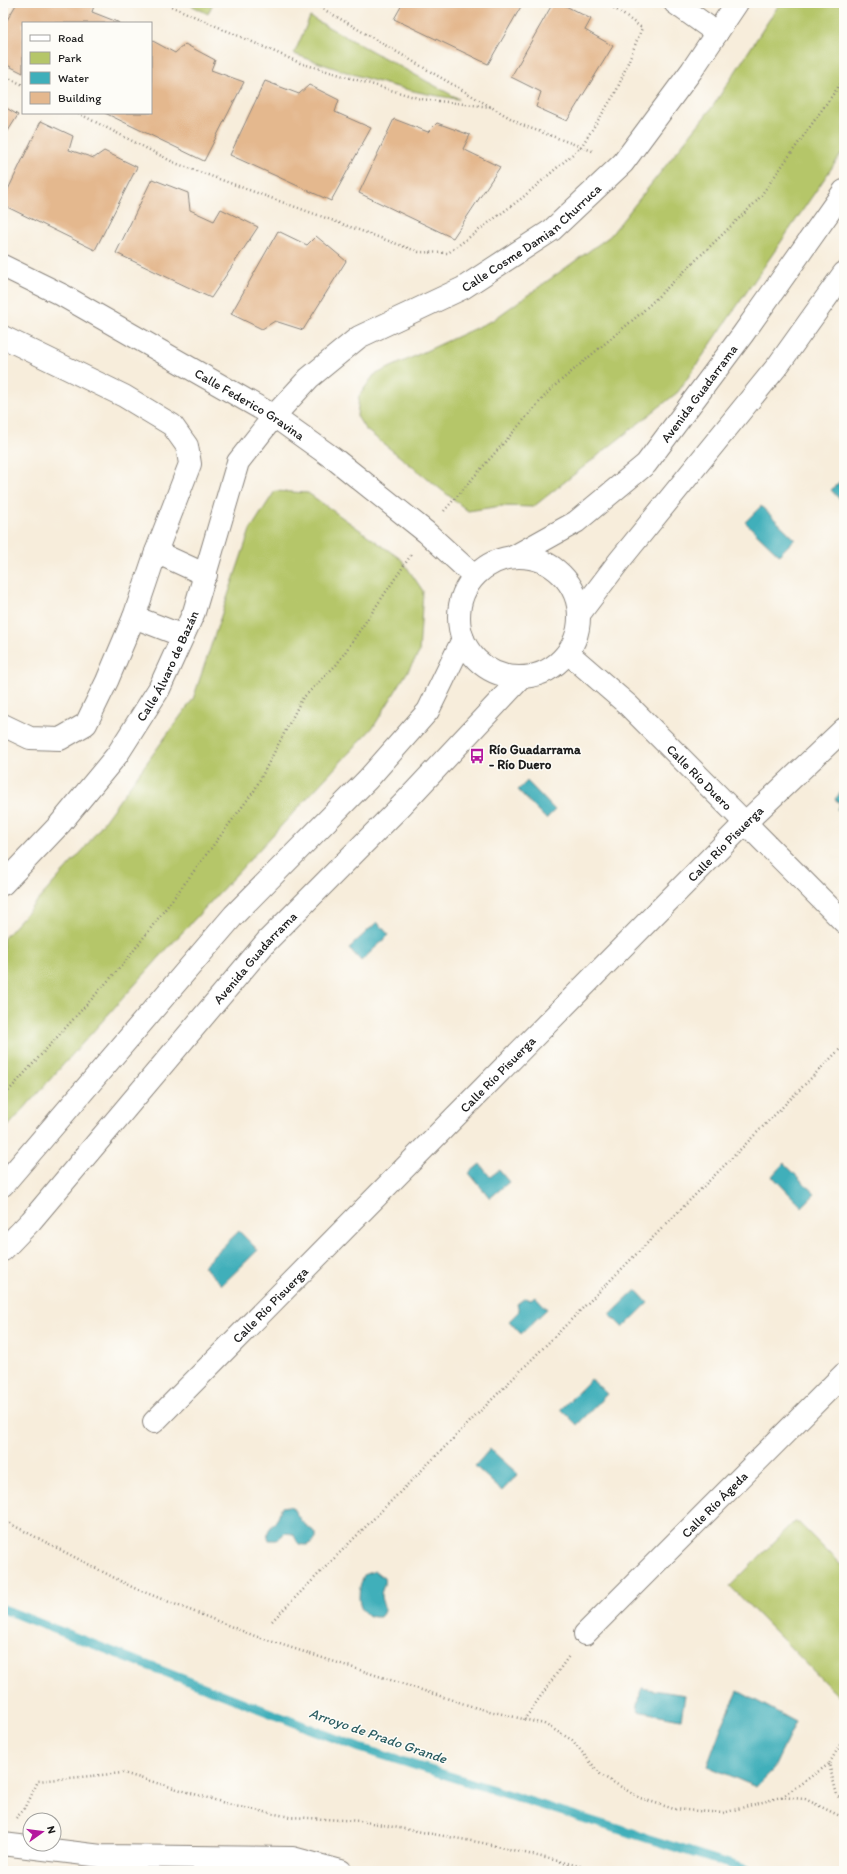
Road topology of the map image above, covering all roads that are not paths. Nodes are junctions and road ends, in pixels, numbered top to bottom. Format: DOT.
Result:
graph roads {
  1 [pos="675,3"];
  2 [pos="737,3"];
  3 [pos="717,33"];
  4 [pos="844,190"];
  5 [pos="3,266"];
  6 [pos="844,273"];
  7 [pos="3,337"];
  8 [pos="274,416"];
  9 [pos="156,552"];
  10 [pos="515,556"];
  11 [pos="206,575"];
  12 [pos="474,576"];
  13 [pos="580,613"];
  14 [pos="134,617"];
  15 [pos="183,636"];
  16 [pos="463,639"];
  17 [pos="568,653"];
  18 [pos="521,678"];
  19 [pos="3,725"];
  20 [pos="844,729"];
  21 [pos="745,823"];
  22 [pos="3,884"];
  23 [pos="844,922"];
  24 [pos="3,1185"];
  25 [pos="3,1250"];
  26 [pos="844,1374"];
  27 [pos="154,1422"];
  28 [pos="585,1634"];
  29 [pos="3,1844"];
  30 [pos="341,1871"];
  1 -- 3 [label="street"];
  2 -- 3 [label="street, Calle Cosme Damian Churruca"];
  3 -- 8 [label="street, Calle Cosme Damian Churruca"];
  4 -- 10 [label="street, Avenida Guadarrama"];
  5 -- 8 [label="street, Calle Federico Gravina"];
  6 -- 13 [label="street"];
  7 -- 9 [label="street"];
  8 -- 11 [label="street, Calle Álvaro de Bazán"];
  8 -- 12 [label="street, Calle Federico Gravina"];
  9 -- 11 [label="street"];
  9 -- 14 [label="street"];
  10 -- 12 [label="street"];
  10 -- 13 [label="street"];
  11 -- 15 [label="street, Calle Álvaro de Bazán"];
  12 -- 16 [label="street"];
  13 -- 17 [label="street"];
  14 -- 15 [label="street"];
  14 -- 19 [label="street"];
  15 -- 22 [label="street, Calle Álvaro de Bazán"];
  16 -- 18 [label="street"];
  16 -- 24 [label="street"];
  17 -- 18 [label="street"];
  17 -- 21 [label="street, Calle Río Duero"];
  18 -- 25 [label="street, Avenida Guadarrama"];
  20 -- 21 [label="street, Calle Río Pisuerga"];
  21 -- 23 [label="street, Calle Río Duero"];
  21 -- 27 [label="street, Calle Río Pisuerga"];
  26 -- 28 [label="street, Calle Río Ágeda"];
  29 -- 30 [label="street"];
}
